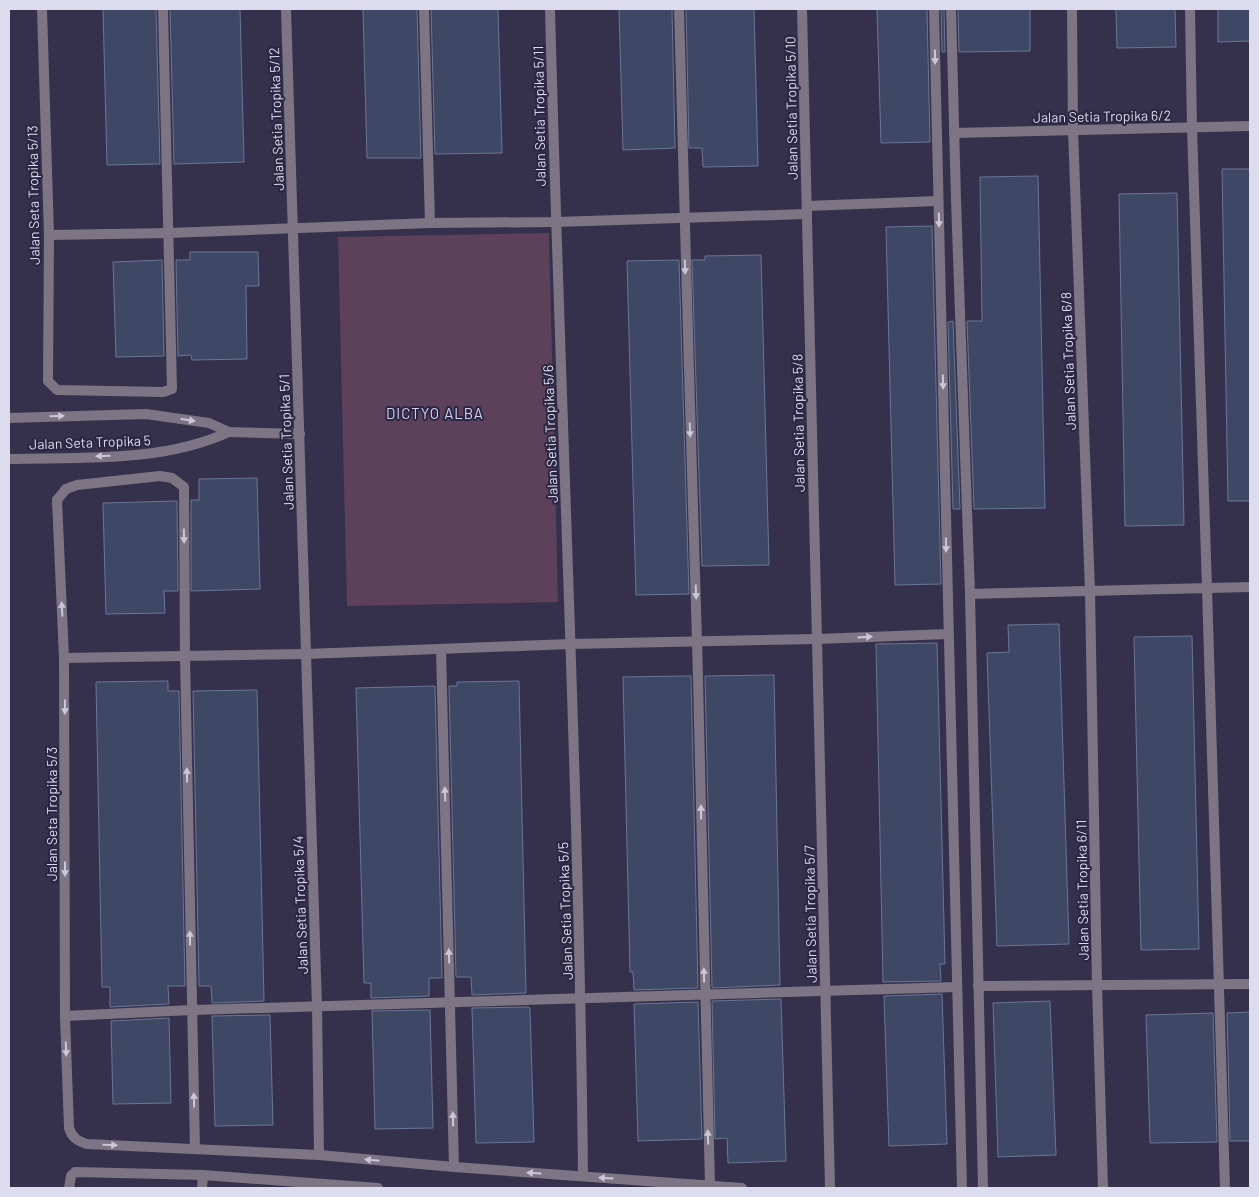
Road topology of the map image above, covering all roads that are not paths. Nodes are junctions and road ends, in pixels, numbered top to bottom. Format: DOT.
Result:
graph roads {
  1 [pos="42,9"];
  2 [pos="163,9"];
  3 [pos="286,9"];
  4 [pos="424,9"];
  5 [pos="550,9"];
  6 [pos="679,9"];
  7 [pos="802,9"];
  8 [pos="934,9"];
  9 [pos="951,9"];
  10 [pos="1072,9"];
  11 [pos="1190,9"];
  12 [pos="1250,126"];
  13 [pos="1192,128"];
  14 [pos="1073,130"];
  15 [pos="954,134"];
  16 [pos="938,201"];
  17 [pos="807,210"];
  18 [pos="684,218"];
  19 [pos="556,222"];
  20 [pos="430,224"];
  21 [pos="293,228"];
  22 [pos="170,233"];
  23 [pos="49,235"];
  24 [pos="9,418"];
  25 [pos="228,432"];
  26 [pos="300,434"];
  27 [pos="9,458"];
  28 [pos="1250,587"];
  29 [pos="1208,588"];
  30 [pos="1090,591"];
  31 [pos="970,594"];
  32 [pos="948,634"];
  33 [pos="817,639"];
  34 [pos="697,642"];
  35 [pos="571,644"];
  36 [pos="441,650"];
  37 [pos="306,654"];
  38 [pos="185,657"];
  39 [pos="64,658"];
  40 [pos="1250,984"];
  41 [pos="1097,985"];
  42 [pos="1220,985"];
  43 [pos="978,986"];
  44 [pos="957,987"];
  45 [pos="825,991"];
  46 [pos="704,995"];
  47 [pos="581,998"];
  48 [pos="451,1002"];
  49 [pos="317,1007"];
  50 [pos="192,1010"];
  51 [pos="65,1016"];
  52 [pos="195,1149"];
  53 [pos="319,1155"];
  54 [pos="454,1167"];
  55 [pos="203,1175"];
  56 [pos="583,1176"];
  57 [pos="710,1186"];
  58 [pos="334,1187"];
  59 [pos="69,1188"];
  60 [pos="202,1188"];
  61 [pos="378,1188"];
  62 [pos="742,1188"];
  63 [pos="830,1188"];
  64 [pos="962,1188"];
  65 [pos="983,1188"];
  66 [pos="1103,1188"];
  67 [pos="1225,1188"];
  1 -- 23 [label="street, Jalan Seta Tropika 5/13"];
  2 -- 22 [label="street"];
  3 -- 21 [label="street, Jalan Setia Tropika 5/12"];
  4 -- 20 [label="street"];
  5 -- 19 [label="street, Jalan Setia Tropika 5/11"];
  6 -- 18 [label="street"];
  7 -- 17 [label="street, Jalan Setia Tropika 5/10"];
  8 -- 16 [label="street, one-way"];
  9 -- 15 [label="street"];
  10 -- 14 [label="street, Jalan Setia Tropika 6/8"];
  11 -- 13 [label="street"];
  12 -- 13 [label="street, Jalan Setia Tropika 6/2"];
  13 -- 14 [label="street, Jalan Setia Tropika 6/2"];
  13 -- 29 [label="street"];
  14 -- 15 [label="street, Jalan Setia Tropika 6/2"];
  14 -- 30 [label="street, Jalan Setia Tropika 6/8"];
  15 -- 31 [label="street"];
  16 -- 17 [label="street"];
  16 -- 32 [label="street, one-way"];
  17 -- 18 [label="street"];
  17 -- 33 [label="street, Jalan Setia Tropika 5/8"];
  18 -- 19 [label="street"];
  18 -- 34 [label="street, one-way"];
  19 -- 20 [label="street"];
  19 -- 35 [label="street, Jalan Setia Tropika 5/6"];
  20 -- 21 [label="street"];
  21 -- 22 [label="street"];
  21 -- 26 [label="street, Jalan Setia Tropika 5/1"];
  22 -- 23 [label="street"];
  22 -- 23 [label="street, Jalan Seta Tropika 5/13"];
  24 -- 25 [label="street, Jalan Seta Tropika 5, one-way"];
  25 -- 26 [label="street, Jalan Seta Tropika 5"];
  25 -- 27 [label="street, Jalan Seta Tropika 5, one-way"];
  26 -- 37 [label="street, Jalan Setia Tropika 5/1"];
  28 -- 29 [label="street"];
  29 -- 30 [label="street"];
  29 -- 42 [label="street"];
  30 -- 31 [label="street"];
  30 -- 41 [label="street, Jalan Setia Tropika 6/11"];
  31 -- 43 [label="street"];
  33 -- 32 [label="street, one-way"];
  32 -- 44 [label="street"];
  33 -- 34 [label="street"];
  33 -- 45 [label="street, Jalan Setia Tropika 5/7"];
  34 -- 35 [label="street"];
  46 -- 34 [label="street, one-way"];
  35 -- 36 [label="street"];
  35 -- 47 [label="street, Jalan Setia Tropika 5/5"];
  36 -- 37 [label="street"];
  48 -- 36 [label="street, one-way"];
  37 -- 38 [label="street"];
  37 -- 49 [label="street, Jalan Setia Tropika 5/4"];
  38 -- 39 [label="street"];
  39 -- 38 [label="street, Jalan Seta Tropika 5/3, one-way"];
  50 -- 38 [label="street, one-way"];
  39 -- 51 [label="street, Jalan Seta Tropika 5/3, one-way"];
  40 -- 42 [label="street"];
  41 -- 42 [label="street"];
  41 -- 43 [label="street"];
  41 -- 66 [label="street, Jalan Setia Tropika 6/11"];
  42 -- 67 [label="street"];
  43 -- 65 [label="street"];
  44 -- 45 [label="street"];
  44 -- 64 [label="street"];
  45 -- 46 [label="street"];
  45 -- 63 [label="street, Jalan Setia Tropika 5/7"];
  46 -- 47 [label="street"];
  57 -- 46 [label="street, one-way"];
  47 -- 48 [label="street"];
  47 -- 56 [label="street, Jalan Setia Tropika 5/5"];
  48 -- 49 [label="street"];
  54 -- 48 [label="street, one-way"];
  49 -- 50 [label="street"];
  49 -- 53 [label="street, Jalan Setia Tropika 5/4"];
  50 -- 51 [label="street"];
  52 -- 50 [label="street, one-way"];
  51 -- 52 [label="street, Jalan Seta Tropika 5/3, one-way"];
  52 -- 53 [label="street"];
  54 -- 53 [label="street, one-way"];
  56 -- 54 [label="street, one-way"];
  55 -- 58 [label="street"];
  55 -- 59 [label="street"];
  55 -- 60 [label="street"];
  57 -- 56 [label="street, one-way"];
  57 -- 62 [label="street"];
  58 -- 61 [label="street"];
}
